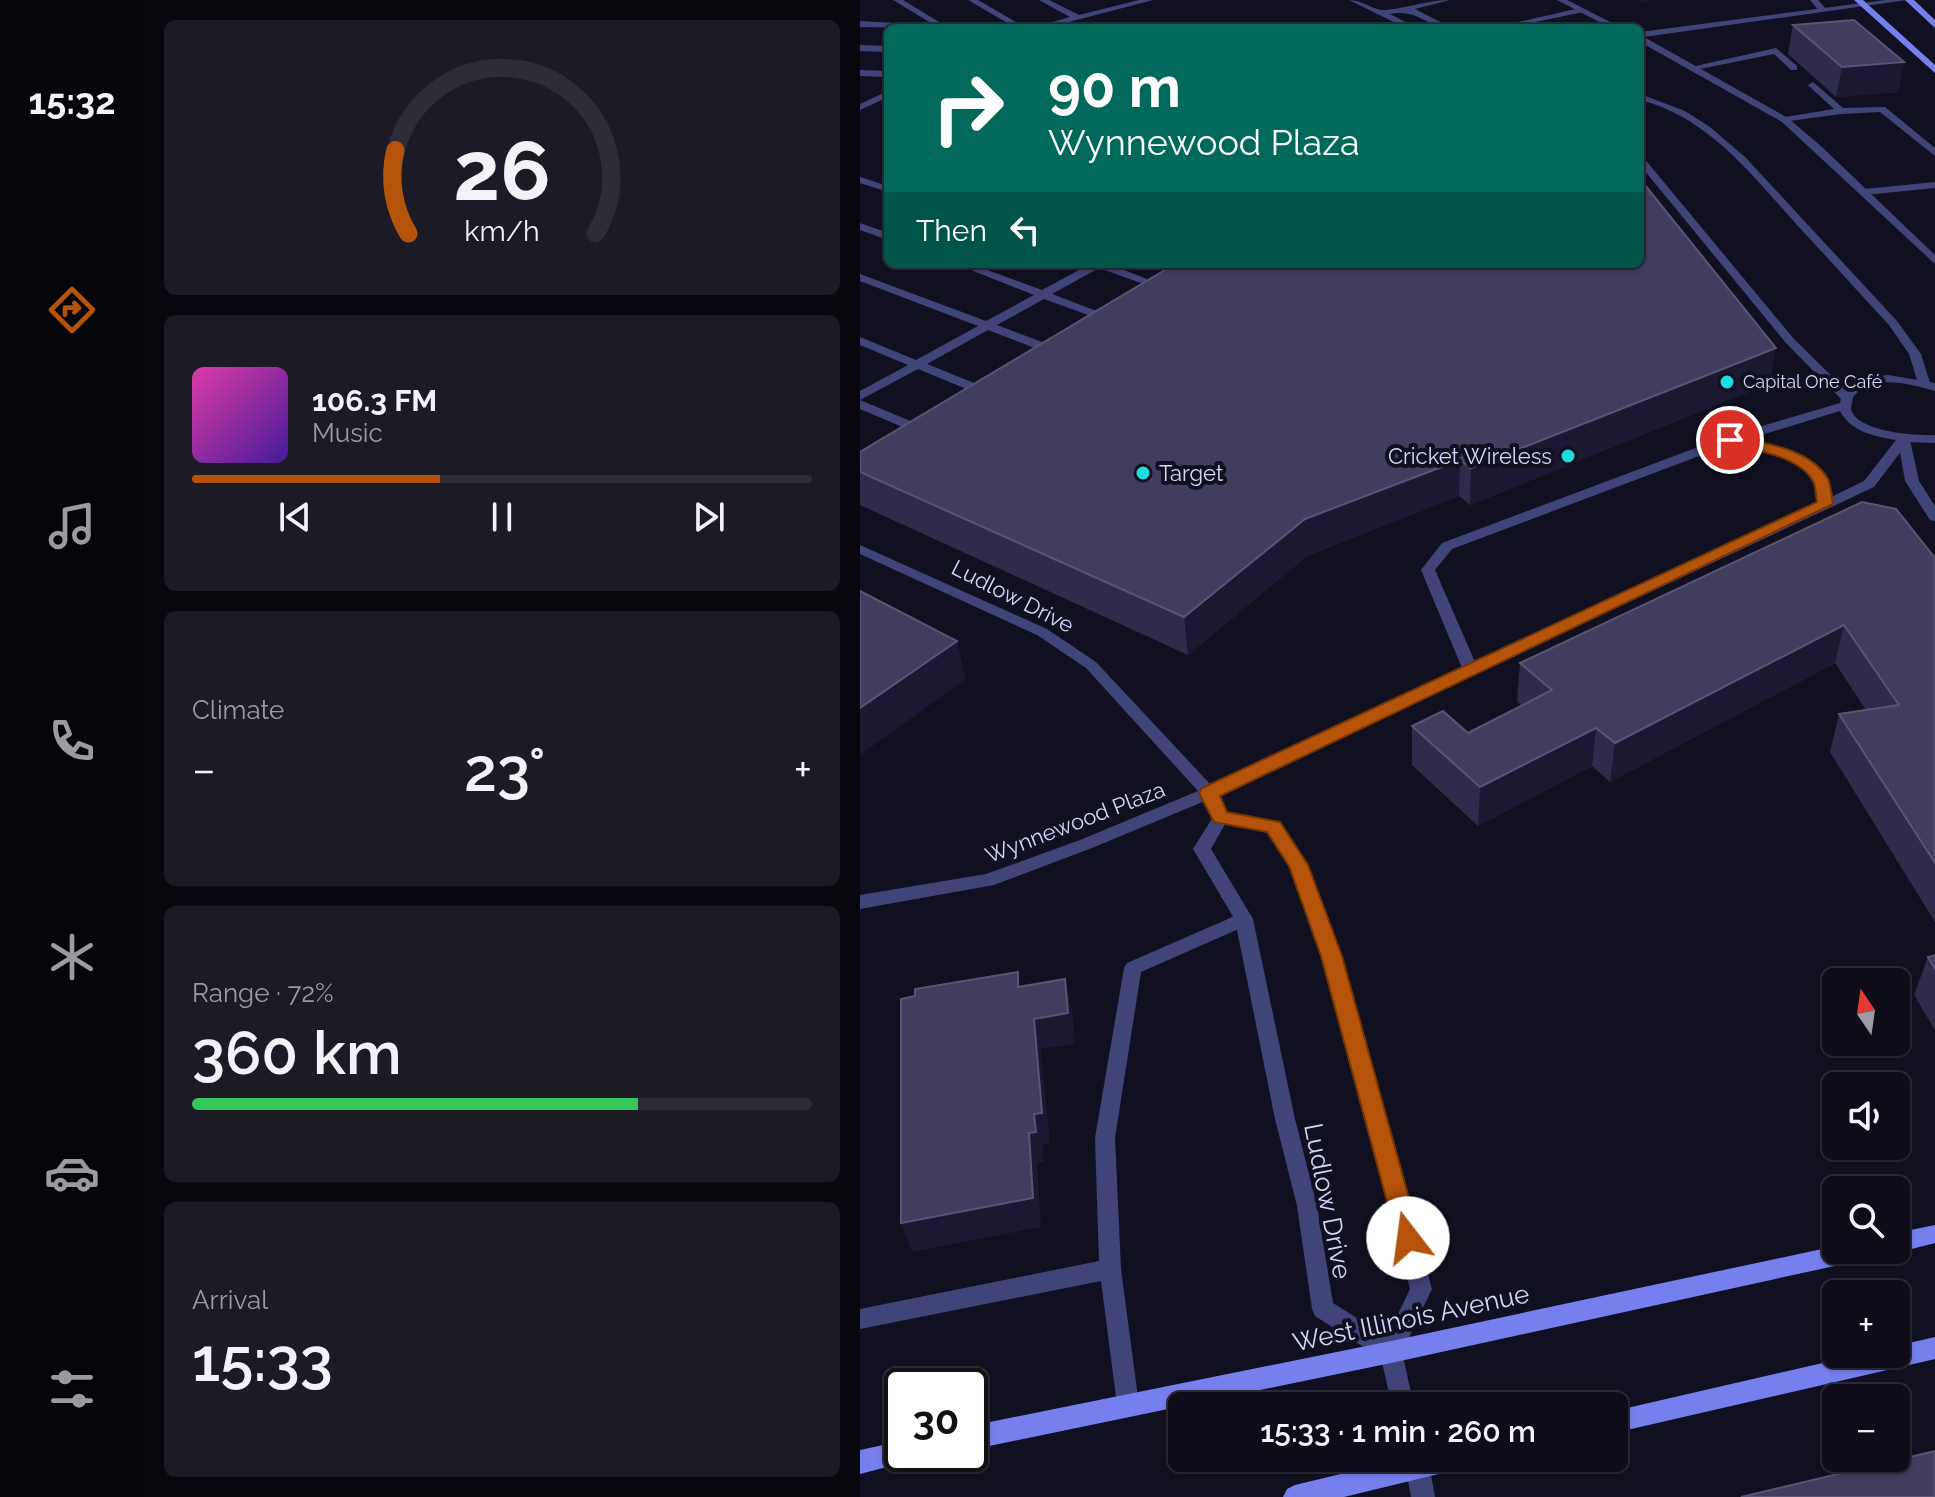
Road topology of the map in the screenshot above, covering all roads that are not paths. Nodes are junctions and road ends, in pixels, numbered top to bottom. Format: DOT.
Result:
graph roads {
  1 [pos="897,0"];
  2 [pos="972,0"];
  3 [pos="1043,0"];
  4 [pos="1120,0"];
  5 [pos="1149,0"];
  6 [pos="1446,0"];
  7 [pos="1561,0"];
  8 [pos="1814,0"];
  9 [pos="1906,0"];
  10 [pos="1358,1"];
  11 [pos="1860,2"];
  12 [pos="1130,5"];
  13 [pos="1407,8"];
  14 [pos="1580,10"];
  15 [pos="1823,10"];
  16 [pos="1382,13"];
  17 [pos="1077,17"];
  18 [pos="860,24"];
  19 [pos="938,24"];
  20 [pos="1015,24"];
  21 [pos="1051,24"];
  22 [pos="1405,24"];
  23 [pos="1440,24"];
  24 [pos="1515,24"];
  25 [pos="1610,24"];
  26 [pos="884,25"];
  27 [pos="1935,25"];
  28 [pos="1644,36"];
  29 [pos="1644,39"];
  30 [pos="860,48"];
  31 [pos="884,49"];
  32 [pos="1695,67"];
  33 [pos="1794,68"];
  34 [pos="1935,70"];
  35 [pos="860,73"];
  36 [pos="884,74"];
  37 [pos="1813,85"];
  38 [pos="883,96"];
  39 [pos="860,97"];
  40 [pos="1644,98"];
  41 [pos="860,107"];
  42 [pos="1841,111"];
  43 [pos="1785,120"];
  44 [pos="1935,153"];
  45 [pos="1644,164"];
  46 [pos="860,180"];
  47 [pos="1935,185"];
  48 [pos="884,188"];
  49 [pos="1864,192"];
  50 [pos="860,226"];
  51 [pos="884,235"];
  52 [pos="1935,261"];
  53 [pos="972,268"];
  54 [pos="1092,268"];
  55 [pos="1113,268"];
  56 [pos="860,277"];
  57 [pos="1143,293"];
  58 [pos="1043,295"];
  59 [pos="1116,309"];
  60 [pos="1103,317"];
  61 [pos="1090,325"];
  62 [pos="987,326"];
  63 [pos="860,341"];
  64 [pos="1063,341"];
  65 [pos="1049,349"];
  66 [pos="1035,358"];
  67 [pos="918,364"];
  68 [pos="994,382"];
  69 [pos="1930,385"];
  70 [pos="980,390"];
  71 [pos="860,396"];
  72 [pos="967,398"];
  73 [pos="1846,401"];
  74 [pos="860,404"];
  75 [pos="929,421"];
  76 [pos="1935,439"];
  77 [pos="1730,440"];
  78 [pos="1904,440"];
  79 [pos="1825,504"];
  80 [pos="1935,517"];
  81 [pos="860,549"];
  82 [pos="1470,669"];
  83 [pos="1209,793"];
  84 [pos="1221,817"];
  85 [pos="860,902"];
  86 [pos="1244,919"];
  87 [pos="1935,1234"];
  88 [pos="1910,1240"];
  89 [pos="1822,1259"];
  90 [pos="1110,1269"];
  91 [pos="860,1319"];
  92 [pos="1935,1348"];
  93 [pos="1391,1352"];
  94 [pos="1400,1392"];
  95 [pos="1128,1405"];
  96 [pos="1628,1419"];
  97 [pos="988,1434"];
  98 [pos="884,1457"];
  99 [pos="860,1462"];
  100 [pos="1382,1472"];
  101 [pos="1419,1472"];
  102 [pos="1295,1497"];
  103 [pos="1423,1497"];
  1 -- 19 [label="street"];
  2 -- 20 [label="street"];
  3 -- 17 [label="street"];
  4 -- 12 [label="street"];
  5 -- 12 [label="street"];
  6 -- 13 [label="street"];
  7 -- 14 [label="street"];
  8 -- 15 [label="street"];
  9 -- 11 [label="street"];
  9 -- 27 [label="main road"];
  10 -- 16 [label="street"];
  11 -- 15 [label="street"];
  11 -- 34 [label="main road"];
  12 -- 17 [label="street"];
  13 -- 16 [label="street"];
  13 -- 23 [label="street"];
  14 -- 24 [label="street"];
  14 -- 25 [label="street"];
  15 -- 28 [label="street"];
  16 -- 22 [label="street"];
  17 -- 21 [label="street"];
  18 -- 26 [label="street"];
  29 -- 32 [label="street"];
  30 -- 31 [label="street"];
  32 -- 33 [label="street"];
  32 -- 43 [label="street"];
  35 -- 36 [label="street"];
  37 -- 42 [label="street"];
  38 -- 39 [label="street"];
  38 -- 41 [label="street"];
  40 -- 69 [label="street"];
  42 -- 43 [label="street"];
  42 -- 44 [label="street"];
  43 -- 49 [label="street"];
  45 -- 73 [label="street"];
  46 -- 48 [label="street"];
  47 -- 49 [label="street"];
  49 -- 52 [label="street"];
  50 -- 51 [label="street"];
  53 -- 58 [label="street"];
  54 -- 58 [label="street"];
  55 -- 57 [label="street"];
  56 -- 62 [label="street"];
  58 -- 60 [label="street"];
  58 -- 62 [label="street"];
  59 -- 60 [label="street"];
  60 -- 61 [label="street"];
  62 -- 65 [label="street"];
  62 -- 67 [label="street"];
  63 -- 67 [label="street"];
  64 -- 65 [label="street"];
  65 -- 66 [label="street"];
  67 -- 70 [label="street"];
  67 -- 71 [label="street"];
  68 -- 70 [label="street"];
  69 -- 73 [label="street"];
  70 -- 72 [label="street"];
  73 -- 77 [label="street"];
  73 -- 78 [label="street"];
  74 -- 75 [label="street"];
  76 -- 78 [label="street"];
  77 -- 79 [label="street"];
  77 -- 82 [label="street"];
  78 -- 79 [label="street, Wynnewood Plaza"];
  78 -- 80 [label="street"];
  79 -- 82 [label="street, Wynnewood Plaza"];
  81 -- 83 [label="street, Ludlow Drive"];
  82 -- 83 [label="street, Wynnewood Plaza"];
  83 -- 84 [label="street, Ludlow Drive"];
  83 -- 85 [label="street, Wynnewood Plaza"];
  84 -- 86 [label="street, Ludlow Drive"];
  84 -- 93 [label="street"];
  86 -- 90 [label="street"];
  86 -- 93 [label="street, Ludlow Drive"];
  87 -- 88 [label="main road"];
  89 -- 93 [label="main road, West Illinois Avenue"];
  90 -- 91 [label="street"];
  90 -- 95 [label="street"];
  92 -- 96 [label="main road"];
  93 -- 94 [label="street"];
  93 -- 95 [label="main road, West Illinois Avenue"];
  95 -- 97 [label="main road, West Illinois Avenue"];
  98 -- 99 [label="main road"];
  100 -- 102 [label="main road"];
  101 -- 103 [label="street"];
}
